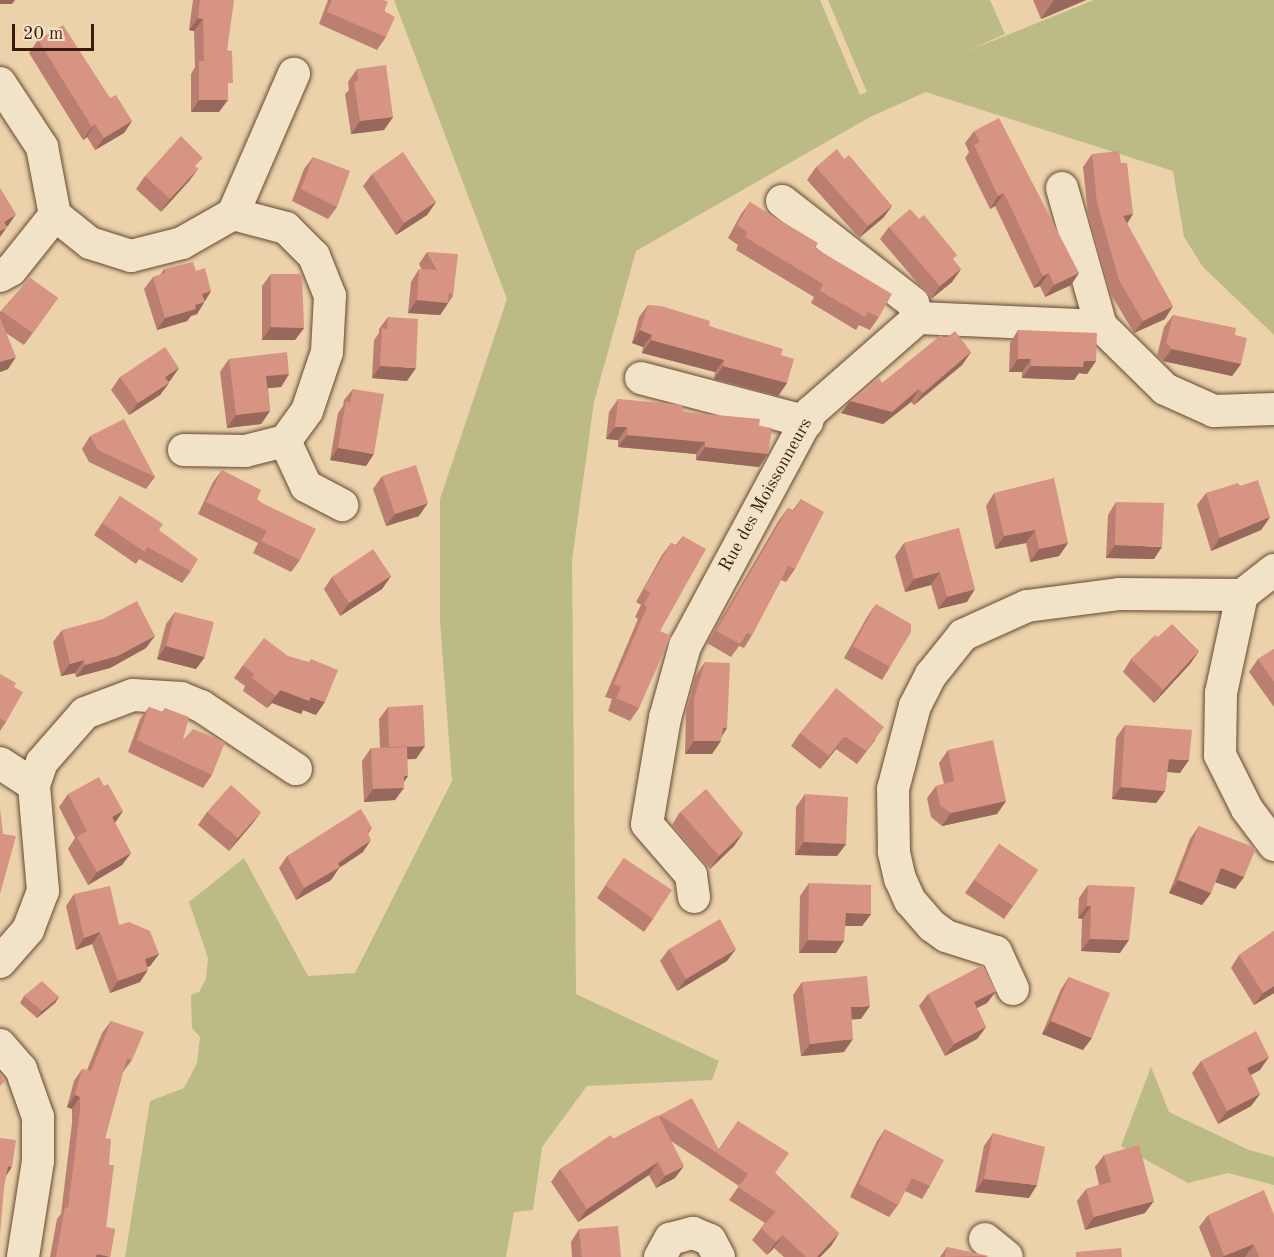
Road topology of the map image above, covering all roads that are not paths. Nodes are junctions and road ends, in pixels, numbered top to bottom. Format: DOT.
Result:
graph roads {
  1 [pos="294,74"];
  2 [pos="0,83"];
  3 [pos="1062,188"];
  4 [pos="782,201"];
  5 [pos="233,214"];
  6 [pos="55,215"];
  7 [pos="0,276"];
  8 [pos="918,318"];
  9 [pos="1101,326"];
  10 [pos="641,378"];
  11 [pos="1274,409"];
  12 [pos="807,422"];
  13 [pos="285,441"];
  14 [pos="184,450"];
  15 [pos="342,505"];
  16 [pos="1274,570"];
  17 [pos="1242,595"];
  18 [pos="0,763"];
  19 [pos="296,769"];
  20 [pos="34,784"];
  21 [pos="1274,844"];
  22 [pos="694,897"];
  23 [pos="0,962"];
  24 [pos="1013,990"];
  25 [pos="0,1045"];
  26 [pos="22,1257"];
  27 [pos="660,1257"];
  28 [pos="719,1257"];
  1 -- 5 [label="street"];
  2 -- 6 [label="street"];
  3 -- 9 [label="street"];
  4 -- 8 [label="street"];
  5 -- 6 [label="street"];
  5 -- 13 [label="street"];
  6 -- 7 [label="street"];
  8 -- 9 [label="street"];
  8 -- 12 [label="street, Rue des Moissonneurs"];
  9 -- 11 [label="street"];
  10 -- 12 [label="street"];
  12 -- 22 [label="street, Rue des Moissonneurs"];
  13 -- 14 [label="street"];
  13 -- 15 [label="street"];
  16 -- 17 [label="street"];
  17 -- 21 [label="street"];
  17 -- 24 [label="street"];
  18 -- 20 [label="street"];
  19 -- 20 [label="street"];
  20 -- 23 [label="street"];
  25 -- 26 [label="street"];
  27 -- 28 [label="street"];
}
